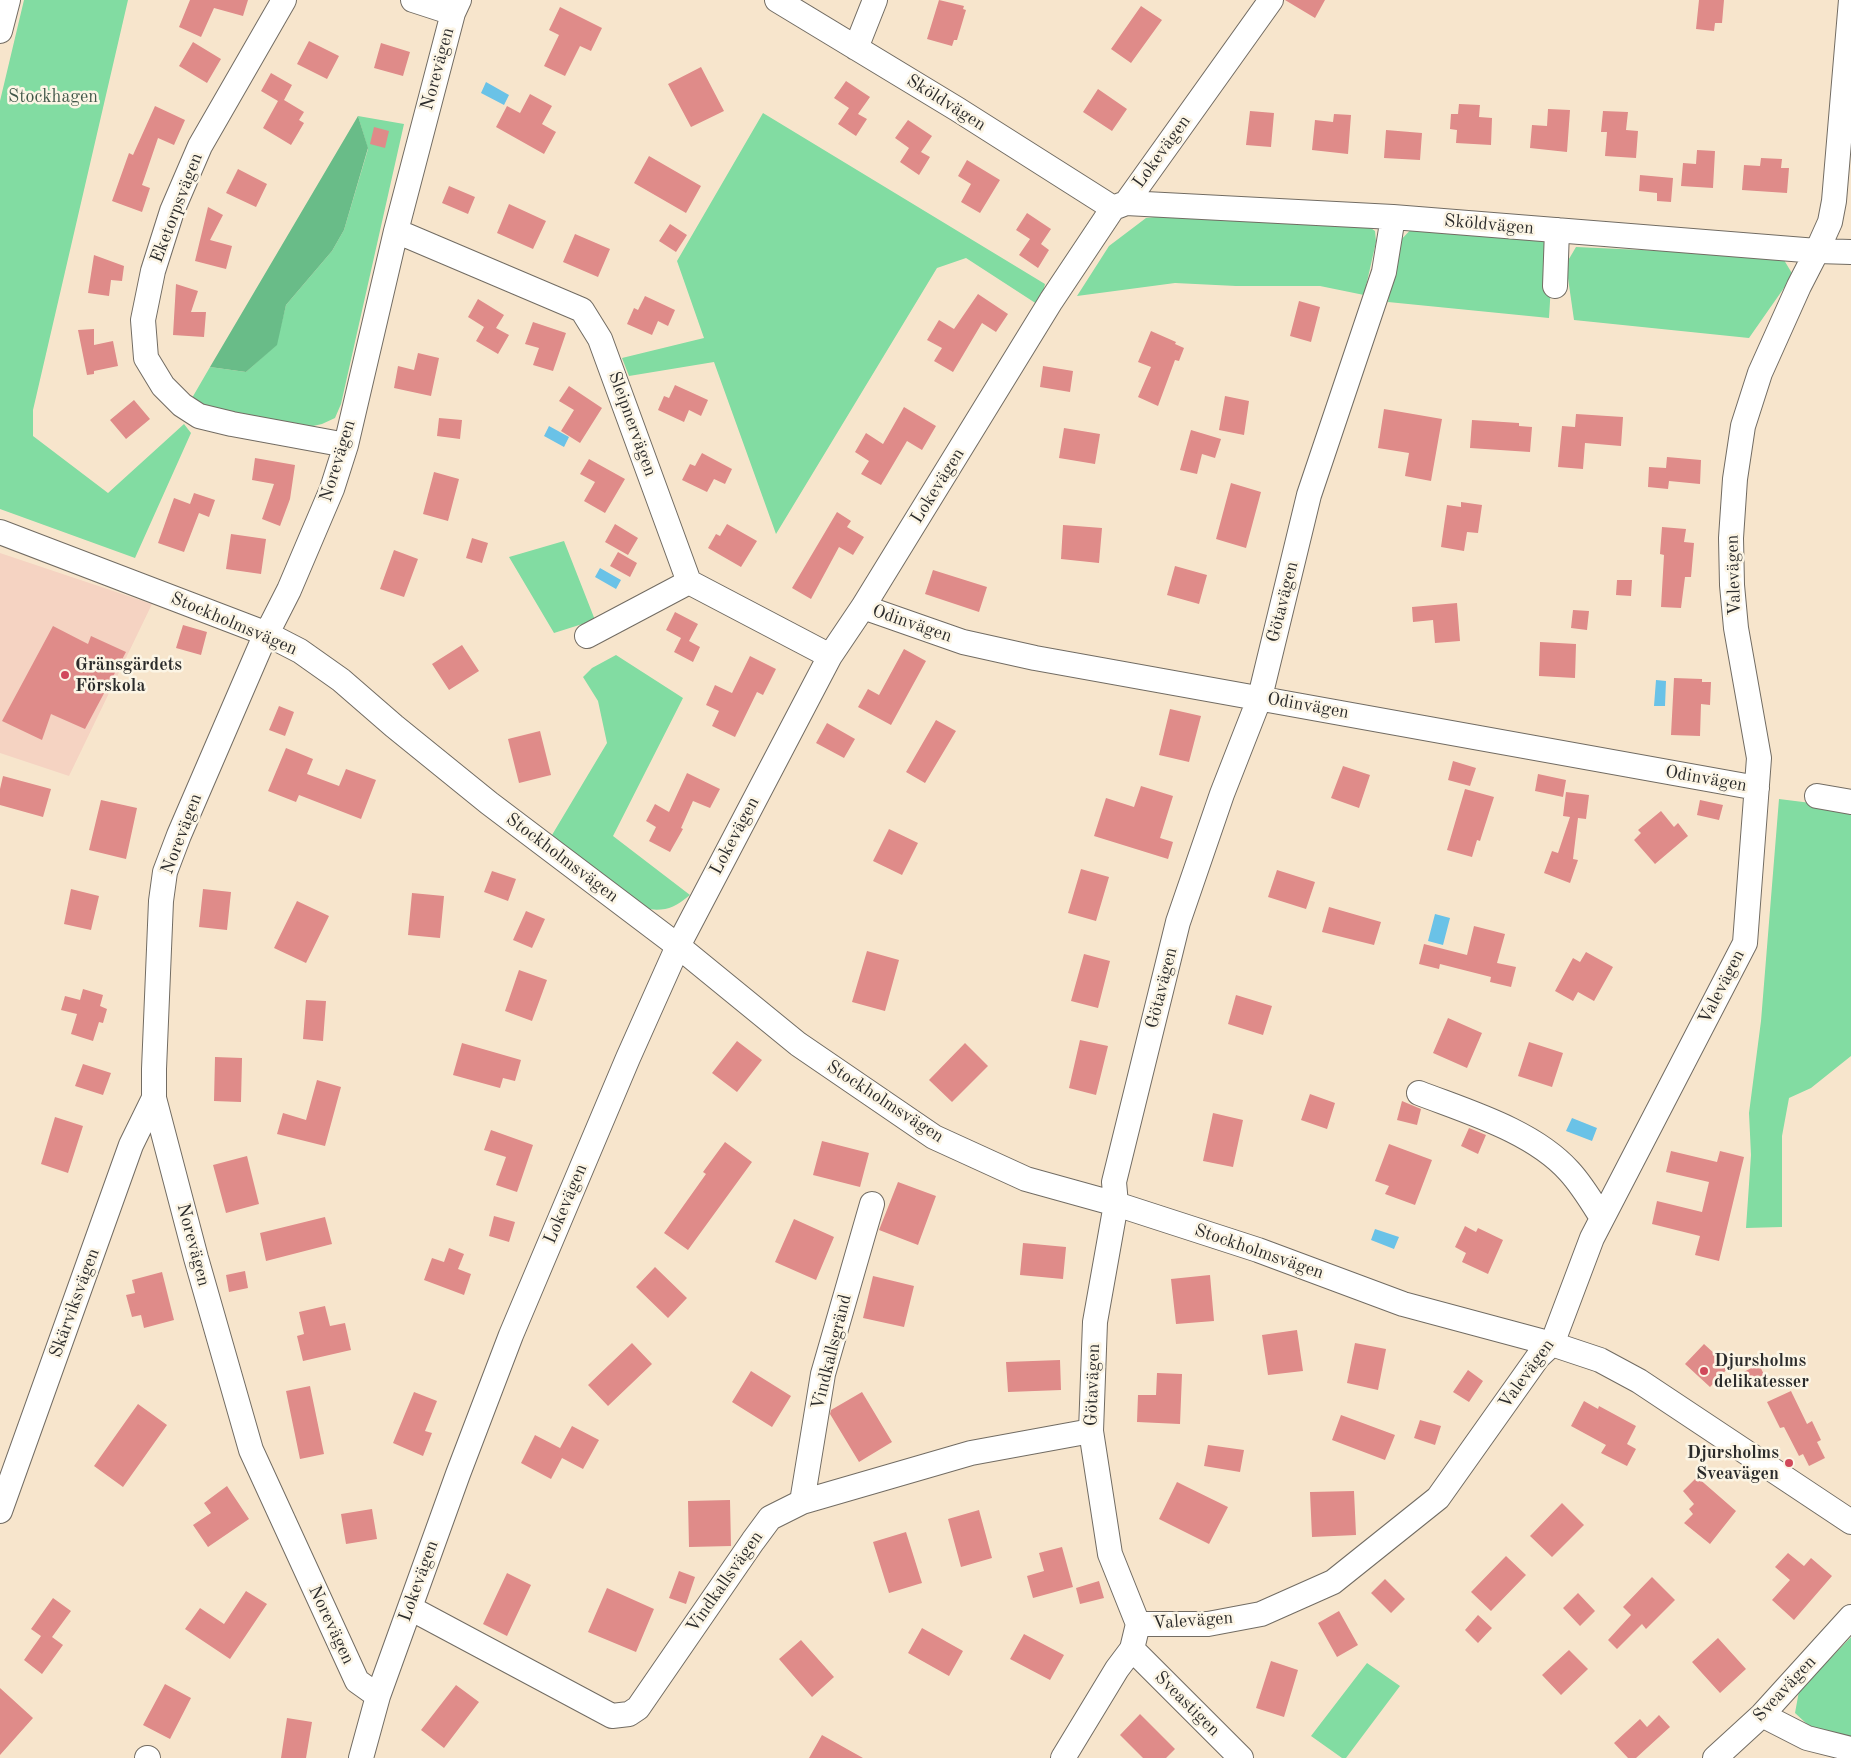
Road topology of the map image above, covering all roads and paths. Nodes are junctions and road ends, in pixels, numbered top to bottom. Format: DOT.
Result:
graph roads {
  1 [pos="8,0"];
  2 [pos="284,0"];
  3 [pos="412,0"];
  4 [pos="777,0"];
  5 [pos="874,0"];
  6 [pos="1271,0"];
  7 [pos="1851,0"];
  8 [pos="456,6"];
  9 [pos="0,31"];
  10 [pos="856,48"];
  11 [pos="1119,206"];
  12 [pos="1394,217"];
  13 [pos="1557,230"];
  14 [pos="396,231"];
  15 [pos="1817,251"];
  16 [pos="1851,252"];
  17 [pos="1555,286"];
  18 [pos="346,445"];
  19 [pos="0,532"];
  20 [pos="689,582"];
  21 [pos="863,607"];
  22 [pos="267,634"];
  23 [pos="587,636"];
  24 [pos="830,656"];
  25 [pos="1260,697"];
  26 [pos="1757,788"];
  27 [pos="1817,796"];
  28 [pos="1851,802"];
  29 [pos="678,946"];
  30 [pos="1419,1093"];
  31 [pos="154,1098"];
  32 [pos="872,1204"];
  33 [pos="1116,1204"];
  34 [pos="1602,1218"];
  35 [pos="1552,1344"];
  36 [pos="1091,1431"];
  37 [pos="802,1502"];
  38 [pos="0,1511"];
  39 [pos="1851,1522"];
  40 [pos="410,1608"];
  41 [pos="1851,1616"];
  42 [pos="1138,1624"];
  43 [pos="1132,1649"];
  44 [pos="378,1696"];
  45 [pos="1762,1715"];
  46 [pos="1851,1748"];
  47 [pos="361,1758"];
  48 [pos="1063,1758"];
  49 [pos="1241,1758"];
  50 [pos="1715,1758"];
  1 -- 9 [label="street"];
  2 -- 18 [label="street, Eketorpsvägen"];
  3 -- 8 [label="street"];
  4 -- 10 [label="street, Sköldvägen"];
  5 -- 10 [label="street"];
  6 -- 11 [label="street, Lokevägen"];
  7 -- 15 [label="street, Valevägen"];
  8 -- 14 [label="street, Norevägen"];
  10 -- 11 [label="street, Sköldvägen"];
  11 -- 12 [label="street, Sköldvägen"];
  11 -- 21 [label="street, Lokevägen"];
  12 -- 13 [label="street, Sköldvägen"];
  12 -- 25 [label="street, Götavägen"];
  13 -- 15 [label="street, Sköldvägen"];
  13 -- 17 [label="street"];
  14 -- 18 [label="street, Norevägen"];
  14 -- 20 [label="street, Sleipnervägen"];
  15 -- 16 [label="street, Sköldvägen"];
  15 -- 26 [label="street, Valevägen"];
  18 -- 22 [label="street, Norevägen"];
  19 -- 22 [label="street, Stockholmsvägen"];
  20 -- 23 [label="street"];
  20 -- 24 [label="street"];
  21 -- 24 [label="street, Lokevägen"];
  21 -- 25 [label="street, Odinvägen"];
  22 -- 29 [label="street, Stockholmsvägen"];
  22 -- 31 [label="street, Norevägen"];
  24 -- 29 [label="street, Lokevägen"];
  25 -- 26 [label="street, Odinvägen"];
  25 -- 33 [label="street, Götavägen"];
  26 -- 34 [label="street, Valevägen"];
  27 -- 28 [label="street"];
  29 -- 33 [label="street, Stockholmsvägen"];
  29 -- 40 [label="street, Lokevägen"];
  30 -- 34 [label="street"];
  31 -- 38 [label="street, Skärviksvägen"];
  31 -- 44 [label="street, Norevägen"];
  32 -- 37 [label="street, Vindkallsgränd"];
  33 -- 35 [label="street, Stockholmsvägen"];
  33 -- 36 [label="street, Götavägen"];
  34 -- 35 [label="street, Valevägen"];
  35 -- 39 [label="street, Stockholmsvägen"];
  35 -- 42 [label="street, Valevägen"];
  36 -- 37 [label="street, Vindkallsvägen"];
  36 -- 42 [label="street, Götavägen"];
  37 -- 40 [label="street, Vindkallsvägen"];
  40 -- 44 [label="street, Lokevägen"];
  41 -- 45 [label="street, Sveavägen"];
  42 -- 43 [label="street"];
  43 -- 48 [label="street"];
  43 -- 49 [label="street, Sveastigen"];
  44 -- 47 [label="street, Lokevägen"];
  45 -- 46 [label="street"];
  45 -- 50 [label="street, Sveavägen"];
}
